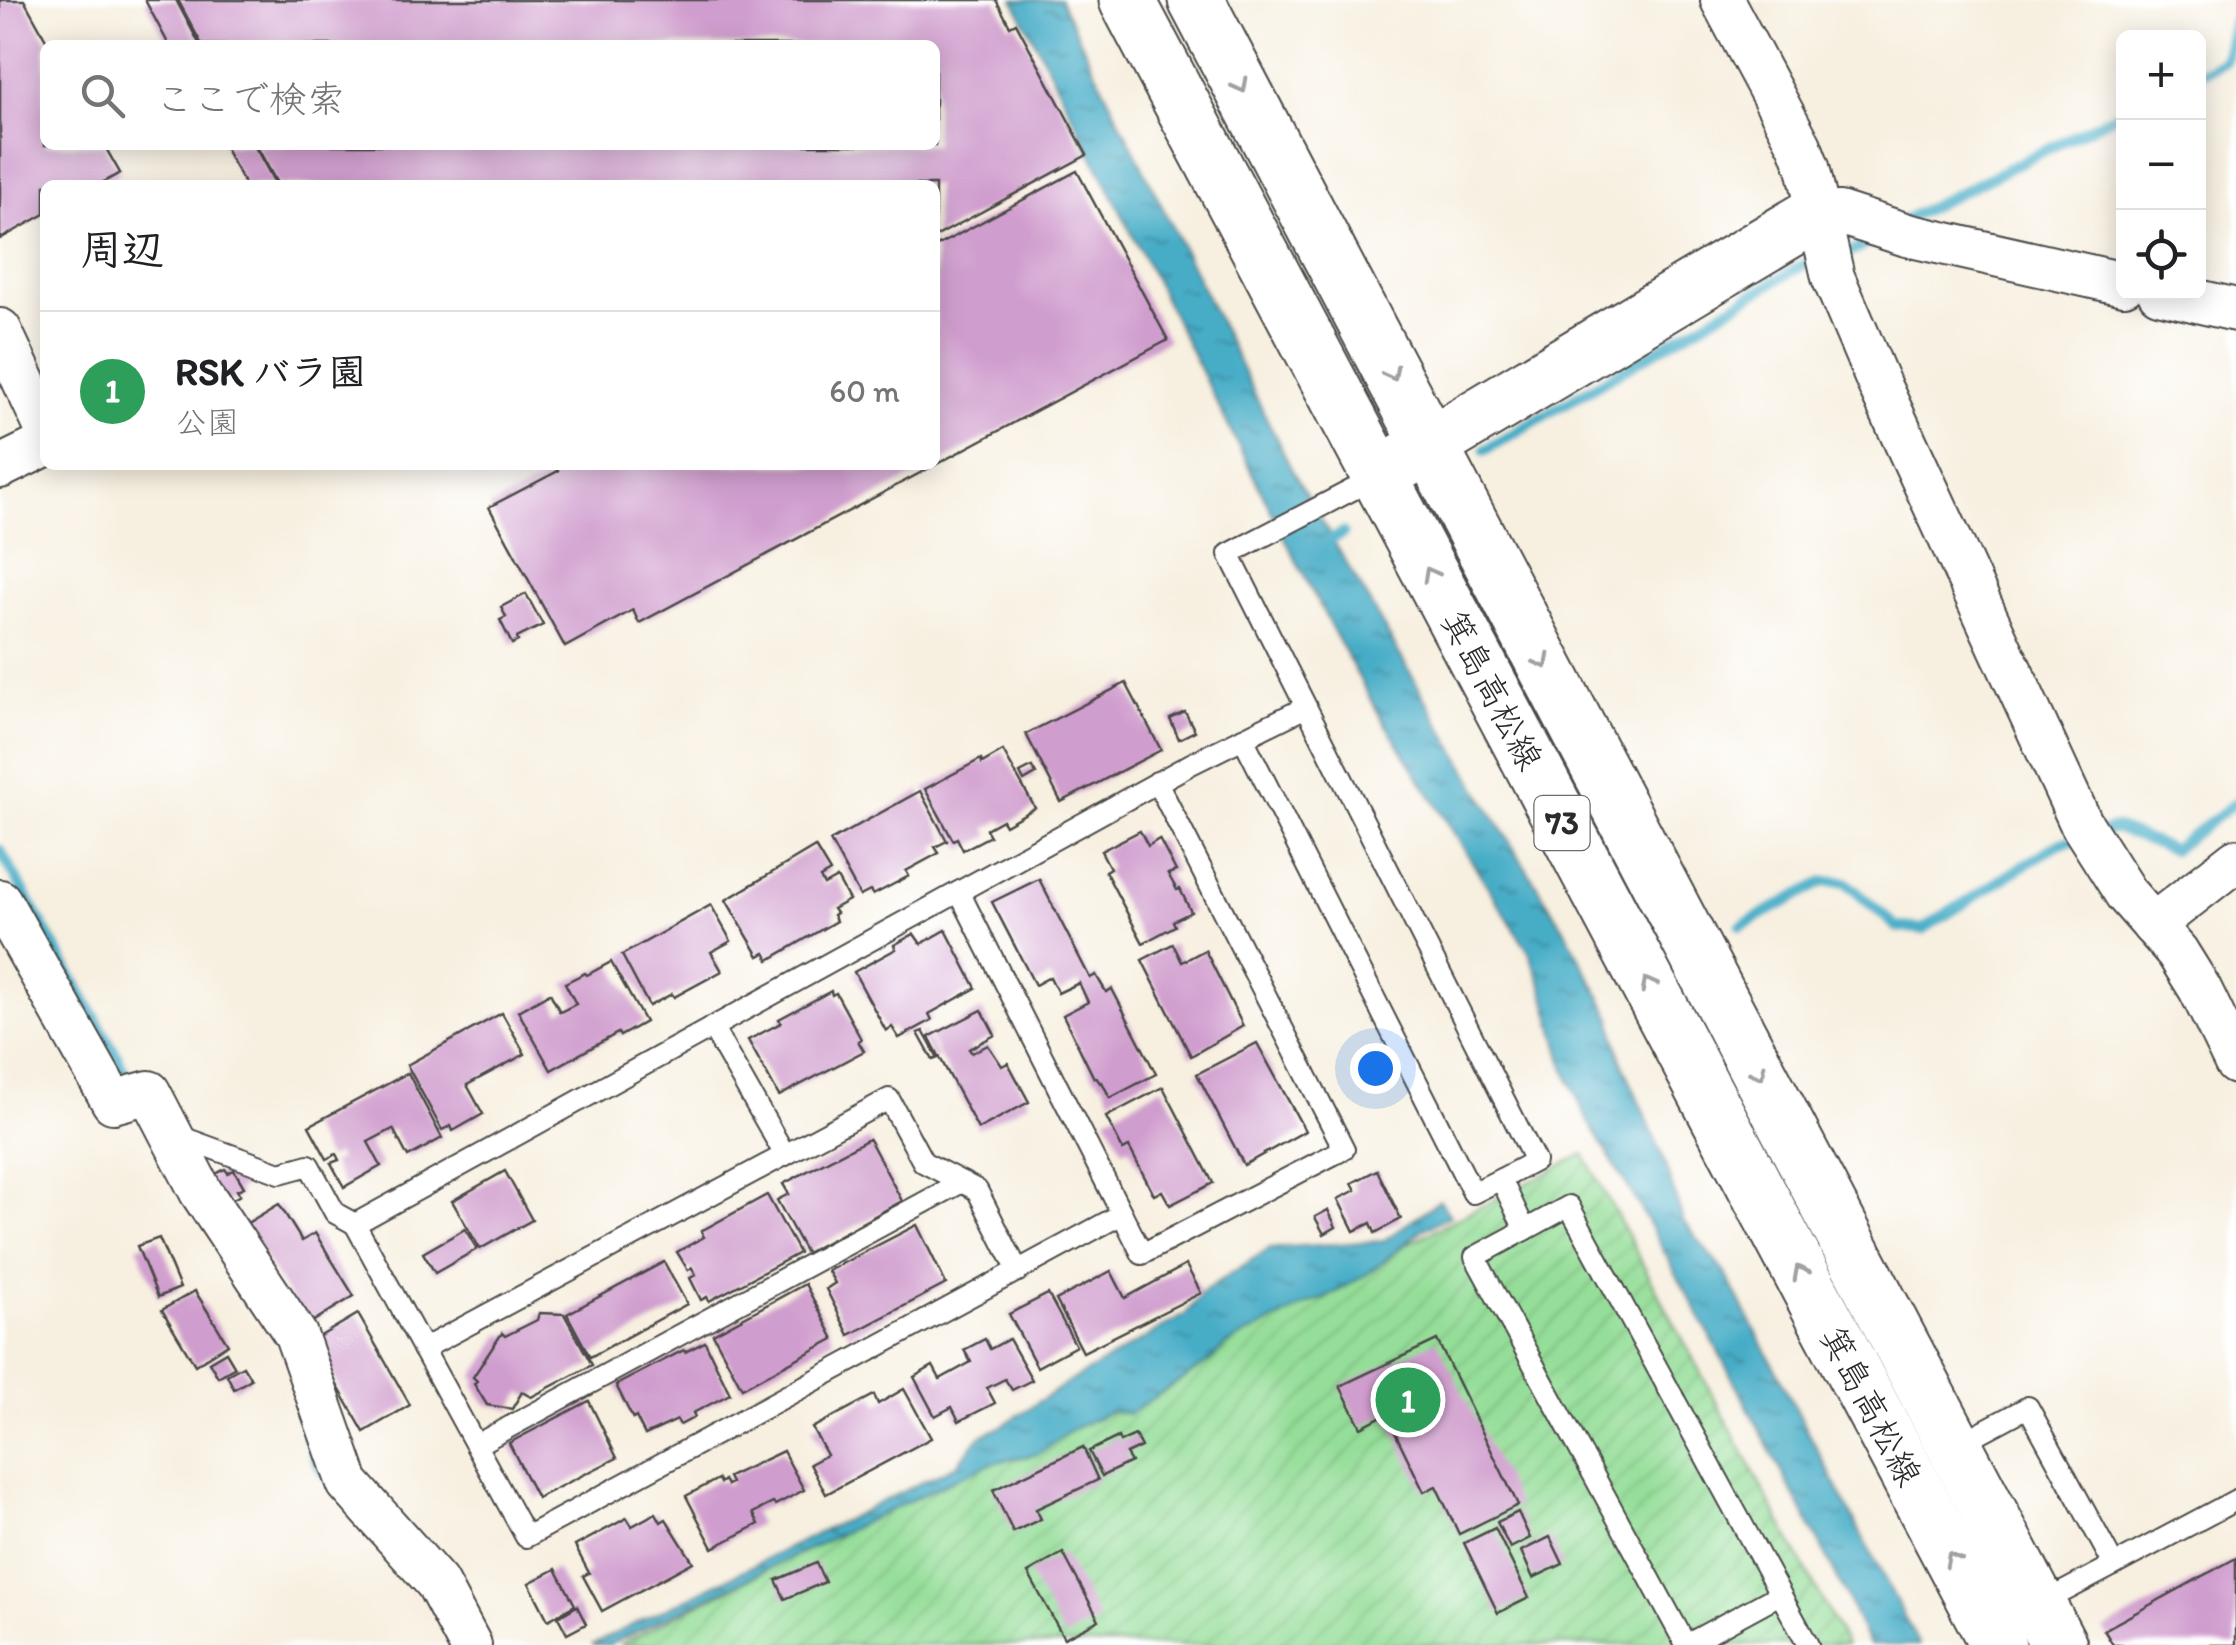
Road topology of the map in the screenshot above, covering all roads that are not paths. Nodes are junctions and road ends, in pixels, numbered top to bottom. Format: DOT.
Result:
graph roads {
  1 [pos="1126,0"];
  2 [pos="1196,0"];
  3 [pos="1722,0"];
  4 [pos="1835,238"];
  5 [pos="2116,282"];
  6 [pos="2193,300"];
  7 [pos="2236,310"];
  8 [pos="0,330"];
  9 [pos="40,415"];
  10 [pos="1430,446"];
  11 [pos="40,448"];
  12 [pos="0,467"];
  13 [pos="1378,476"];
  14 [pos="1306,707"];
  15 [pos="1243,738"];
  16 [pos="1158,782"];
  17 [pos="2236,860"];
  18 [pos="958,892"];
  19 [pos="0,901"];
  20 [pos="2153,925"];
  21 [pos="712,1028"];
  22 [pos="2236,1063"];
  23 [pos="170,1132"];
  24 [pos="785,1155"];
  25 [pos="962,1182"];
  26 [pos="1506,1192"];
  27 [pos="1122,1214"];
  28 [pos="355,1224"];
  29 [pos="1525,1230"];
  30 [pos="1018,1271"];
  31 [pos="423,1349"];
  32 [pos="476,1445"];
  33 [pos="1955,1446"];
  34 [pos="2236,1500"];
  35 [pos="2114,1565"];
  36 [pos="1780,1594"];
  37 [pos="2049,1625"];
  38 [pos="470,1645"];
  39 [pos="1808,1645"];
  40 [pos="1998,1645"];
  1 -- 13 [label="main road, 箕島高松線 / 73"];
  2 -- 10 [label="main road, 箕島高松線 / 73, one-way"];
  3 -- 4 [label="street"];
  4 -- 5 [label="street"];
  4 -- 10 [label="main road"];
  4 -- 20 [label="street"];
  6 -- 7 [label="street"];
  8 -- 9 [label="street"];
  10 -- 13 [label="main road"];
  10 -- 33 [label="main road, 箕島高松線 / 73, one-way"];
  11 -- 12 [label="street"];
  13 -- 14 [label="lane"];
  40 -- 13 [label="main road, 箕島高松線 / 73, one-way"];
  14 -- 15 [label="lane"];
  14 -- 26 [label="lane"];
  15 -- 16 [label="lane"];
  15 -- 26 [label="lane"];
  16 -- 18 [label="lane"];
  16 -- 27 [label="lane"];
  17 -- 20 [label="street"];
  18 -- 21 [label="lane"];
  18 -- 27 [label="lane"];
  19 -- 23 [label="street"];
  20 -- 22 [label="street"];
  21 -- 24 [label="lane"];
  21 -- 28 [label="lane"];
  23 -- 28 [label="lane"];
  23 -- 38 [label="street"];
  24 -- 25 [label="lane"];
  24 -- 31 [label="lane"];
  25 -- 30 [label="lane"];
  25 -- 32 [label="lane"];
  26 -- 29 [label="lane"];
  27 -- 30 [label="lane"];
  28 -- 31 [label="lane"];
  29 -- 36 [label="lane"];
  29 -- 36 [label="lane"];
  30 -- 32 [label="lane"];
  31 -- 32 [label="lane"];
  33 -- 35 [label="lane"];
  33 -- 37 [label="main road, 箕島高松線 / 73"];
  34 -- 35 [label="lane"];
  35 -- 37 [label="lane"];
  36 -- 39 [label="lane"];
}
